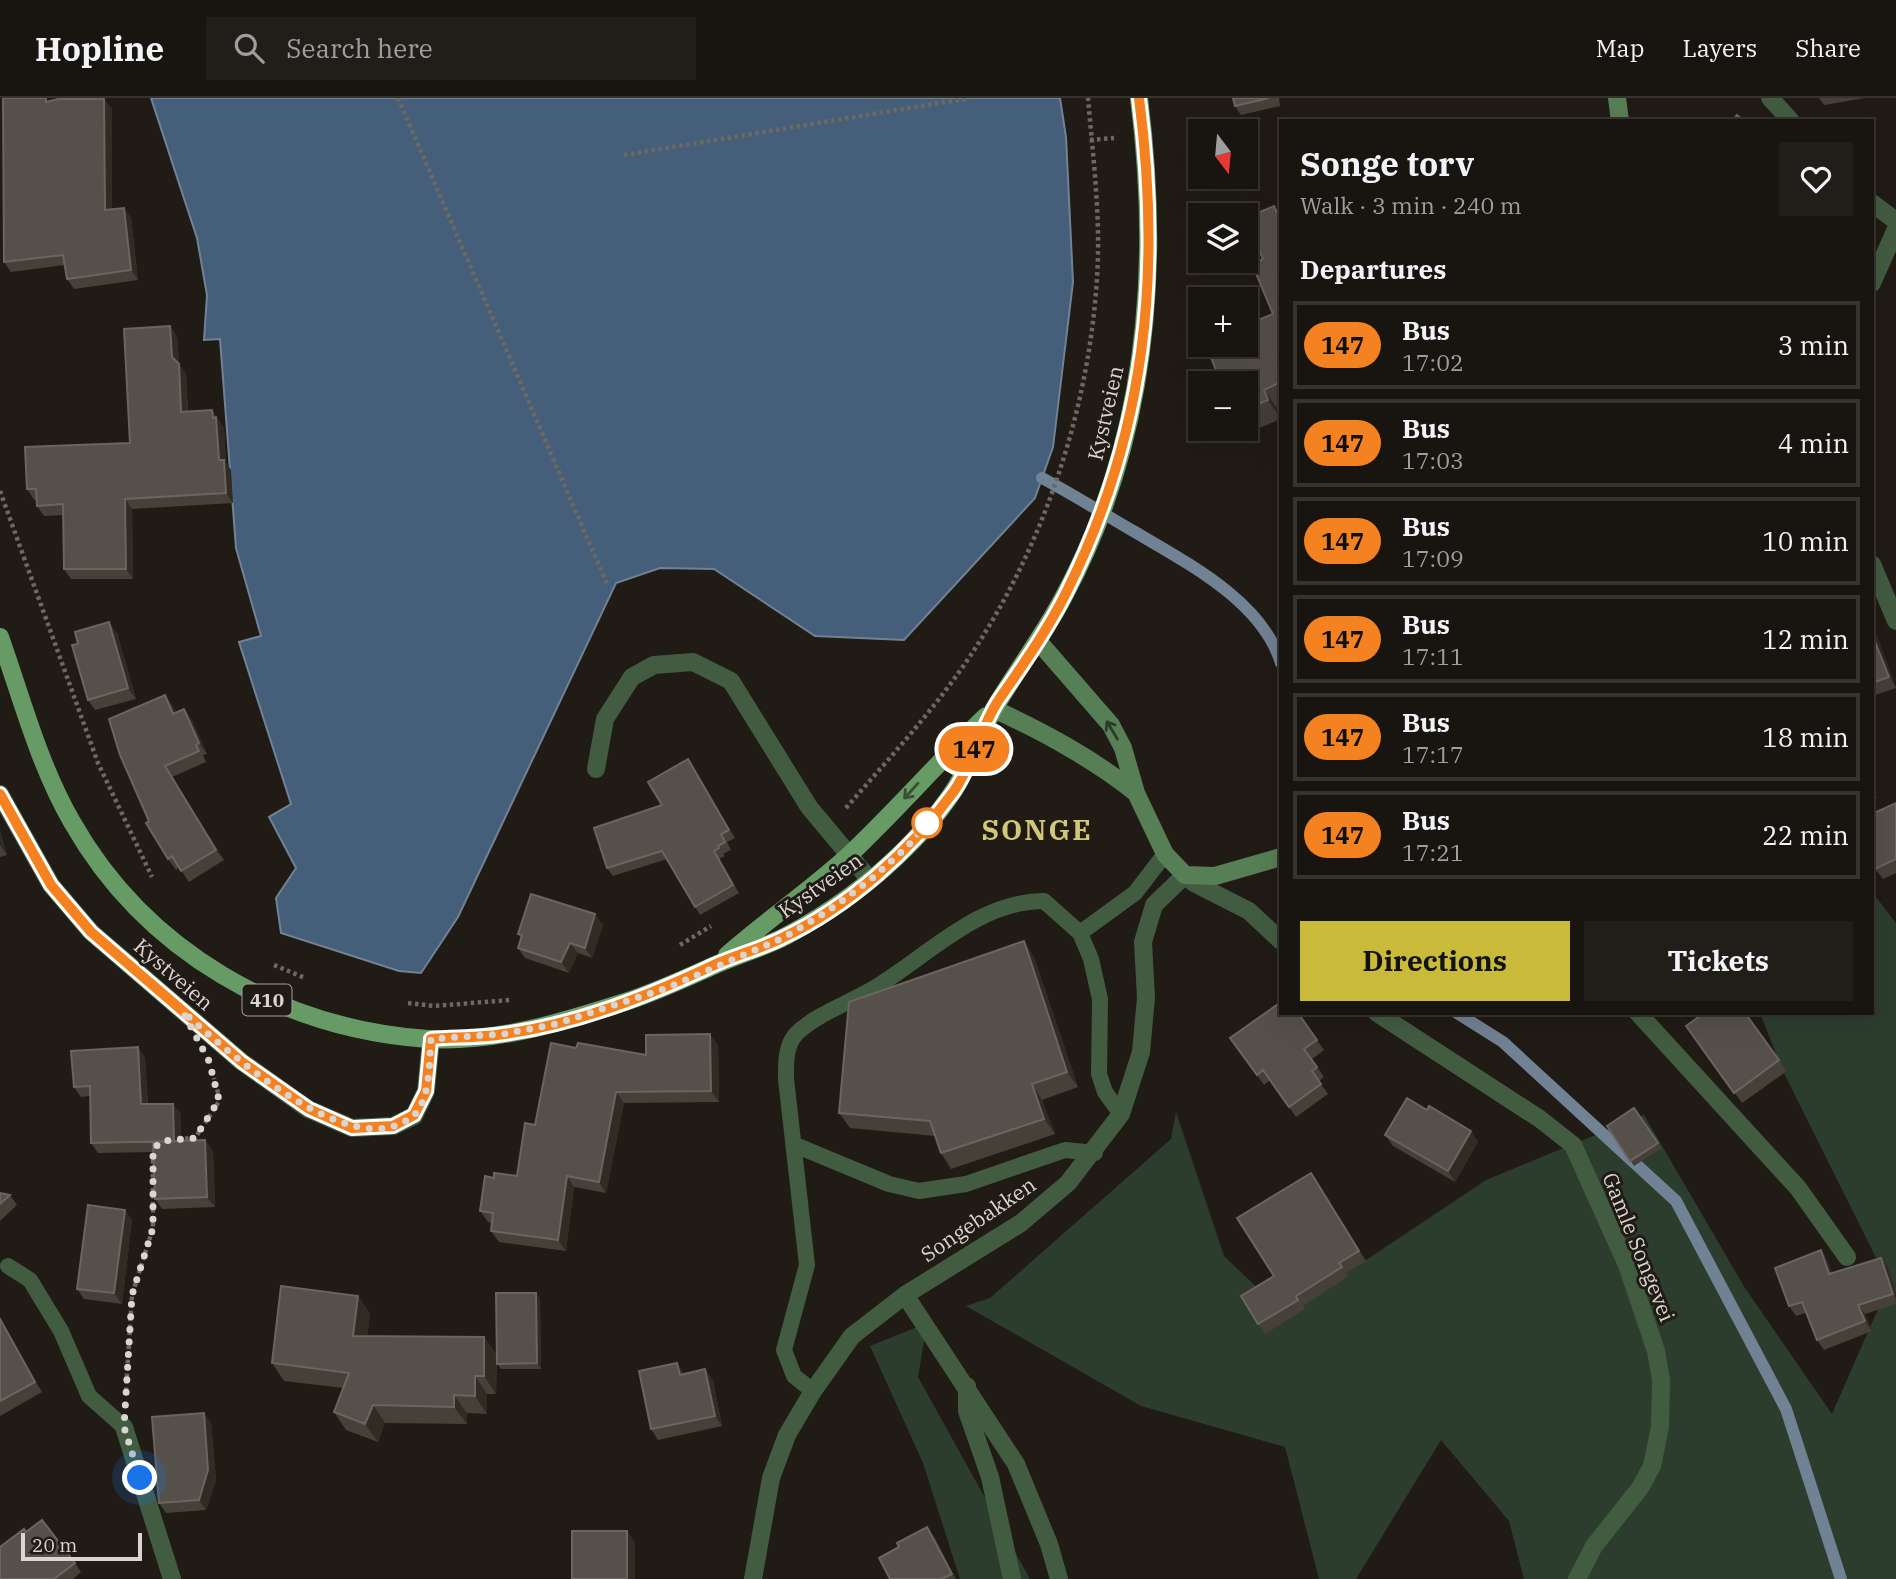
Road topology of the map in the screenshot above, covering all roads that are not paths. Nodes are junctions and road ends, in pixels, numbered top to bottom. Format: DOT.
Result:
graph roads {
  1 [pos="1139,98"];
  2 [pos="1617,98"];
  3 [pos="1770,98"];
  4 [pos="1620,119"];
  5 [pos="1788,119"];
  6 [pos="1874,204"];
  7 [pos="1896,221"];
  8 [pos="1896,229"];
  9 [pos="1874,278"];
  10 [pos="1874,569"];
  11 [pos="1896,621"];
  12 [pos="0,638"];
  13 [pos="1038,641"];
  14 [pos="994,709"];
  15 [pos="596,769"];
  16 [pos="1136,793"];
  17 [pos="0,794"];
  18 [pos="1165,854"];
  19 [pos="848,855"];
  20 [pos="1279,859"];
  21 [pos="1185,875"];
  22 [pos="870,880"];
  23 [pos="1080,933"];
  24 [pos="1279,938"];
  25 [pos="716,964"];
  26 [pos="1380,1015"];
  27 [pos="1640,1015"];
  28 [pos="431,1039"];
  29 [pos="1121,1114"];
  30 [pos="795,1145"];
  31 [pos="1095,1153"];
  32 [pos="1847,1257"];
  33 [pos="8,1266"];
  34 [pos="905,1294"];
  35 [pos="967,1386"];
  36 [pos="813,1391"];
  37 [pos="124,1427"];
  38 [pos="172,1579"];
  39 [pos="753,1579"];
  40 [pos="1012,1579"];
  41 [pos="1059,1579"];
  42 [pos="1577,1579"];
  1 -- 13 [label="main road, Kystveien / 410"];
  2 -- 4 [label="main road"];
  3 -- 5 [label="street"];
  6 -- 7 [label="street"];
  8 -- 9 [label="street"];
  10 -- 11 [label="street"];
  12 -- 28 [label="main road, Kystveien / 410"];
  13 -- 14 [label="main road, Kystveien / 410"];
  16 -- 13 [label="main road, one-way"];
  14 -- 16 [label="main road"];
  14 -- 19 [label="main road, Kystveien / 410, one-way"];
  14 -- 22 [label="main road, Kystveien / 410"];
  15 -- 19 [label="street"];
  16 -- 18 [label="main road"];
  17 -- 28 [label="street, Kystveien"];
  18 -- 21 [label="main road"];
  18 -- 23 [label="lane"];
  19 -- 22 [label="street"];
  19 -- 25 [label="main road, Kystveien / 410"];
  20 -- 21 [label="main road"];
  21 -- 24 [label="street"];
  21 -- 29 [label="street, Songebakken"];
  22 -- 25 [label="main road, Kystveien / 410"];
  23 -- 29 [label="lane"];
  23 -- 30 [label="lane"];
  25 -- 28 [label="main road, Kystveien / 410"];
  26 -- 42 [label="street, Gamle Songevei"];
  27 -- 32 [label="street"];
  29 -- 31 [label="street, Songebakken"];
  30 -- 31 [label="lane"];
  30 -- 36 [label="lane"];
  31 -- 34 [label="street, Songebakken"];
  33 -- 37 [label="lane"];
  34 -- 35 [label="street"];
  34 -- 36 [label="street, Songebakken"];
  35 -- 40 [label="street"];
  35 -- 41 [label="street"];
  36 -- 39 [label="street, Songebakken"];
  37 -- 38 [label="street"];
}
